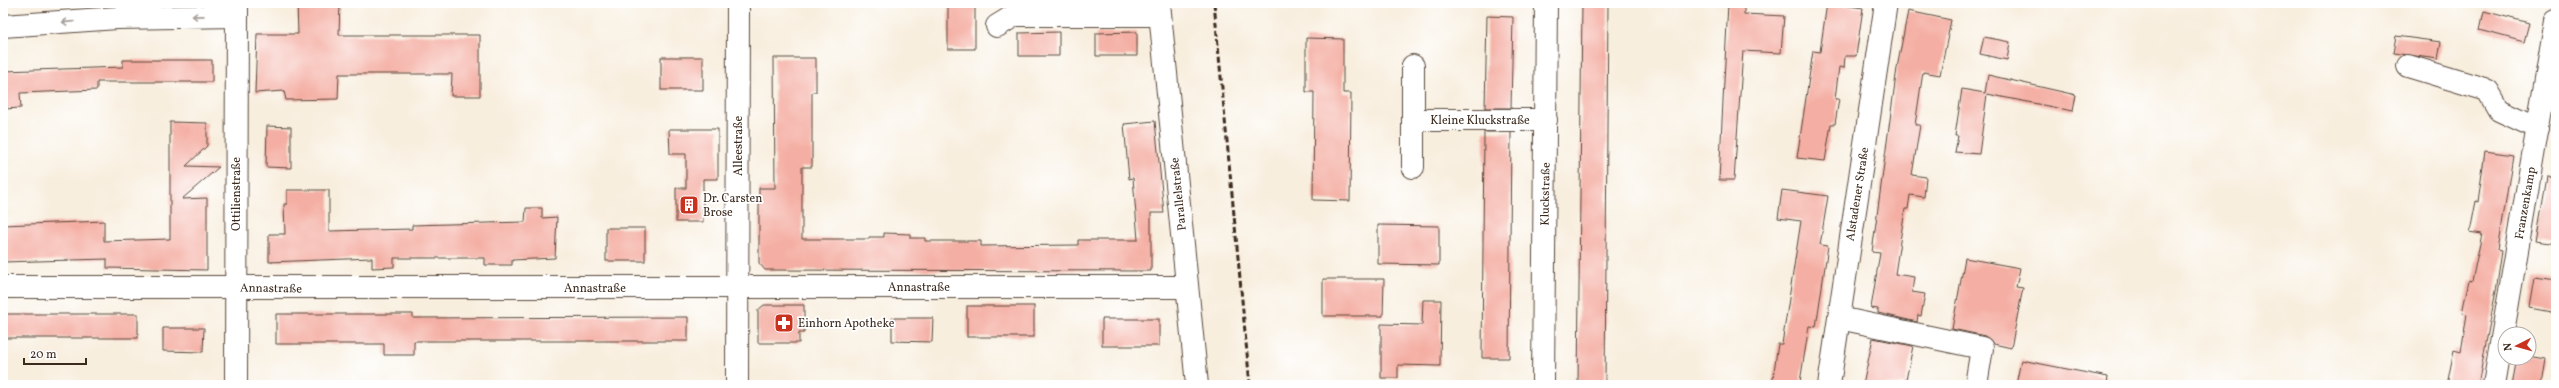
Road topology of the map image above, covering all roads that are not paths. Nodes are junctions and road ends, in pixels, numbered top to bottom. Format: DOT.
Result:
graph roads {
  1 [pos="738,3"];
  2 [pos="1546,3"];
  3 [pos="1886,3"];
  4 [pos="237,9"];
  5 [pos="1160,9"];
  6 [pos="2556,20"];
  7 [pos="3,26"];
  8 [pos="997,26"];
  9 [pos="1414,66"];
  10 [pos="2408,66"];
  11 [pos="1413,120"];
  12 [pos="1546,120"];
  13 [pos="2543,133"];
  14 [pos="1413,166"];
  15 [pos="3,287"];
  16 [pos="236,287"];
  17 [pos="737,287"];
  18 [pos="1187,287"];
  19 [pos="1839,318"];
  20 [pos="236,385"];
  21 [pos="737,385"];
  22 [pos="1197,385"];
  23 [pos="1543,385"];
  24 [pos="1829,385"];
  25 [pos="1976,385"];
  26 [pos="2494,385"];
  1 -- 17 [label="street, Alleestraße"];
  2 -- 12 [label="street, Kluckstraße"];
  3 -- 19 [label="street, Alstadener Straße"];
  4 -- 7 [label="street, one-way"];
  4 -- 16 [label="street, Ottilienstraße"];
  5 -- 8 [label="street"];
  5 -- 18 [label="street, Parallelstraße"];
  6 -- 13 [label="street, Franzenkamp"];
  9 -- 11 [label="street, Kleine Kluckstraße"];
  10 -- 13 [label="street"];
  11 -- 12 [label="street, Kleine Kluckstraße"];
  11 -- 14 [label="street, Kleine Kluckstraße"];
  12 -- 23 [label="street, Kluckstraße"];
  13 -- 26 [label="street, Franzenkamp"];
  15 -- 16 [label="street, Annastraße"];
  16 -- 17 [label="street, Annastraße"];
  16 -- 20 [label="street, Ottilienstraße"];
  17 -- 18 [label="street, Annastraße"];
  17 -- 21 [label="street, Alleestraße"];
  18 -- 22 [label="street, Parallelstraße"];
  19 -- 24 [label="street, Alstadener Straße"];
  19 -- 25 [label="street"];
}
